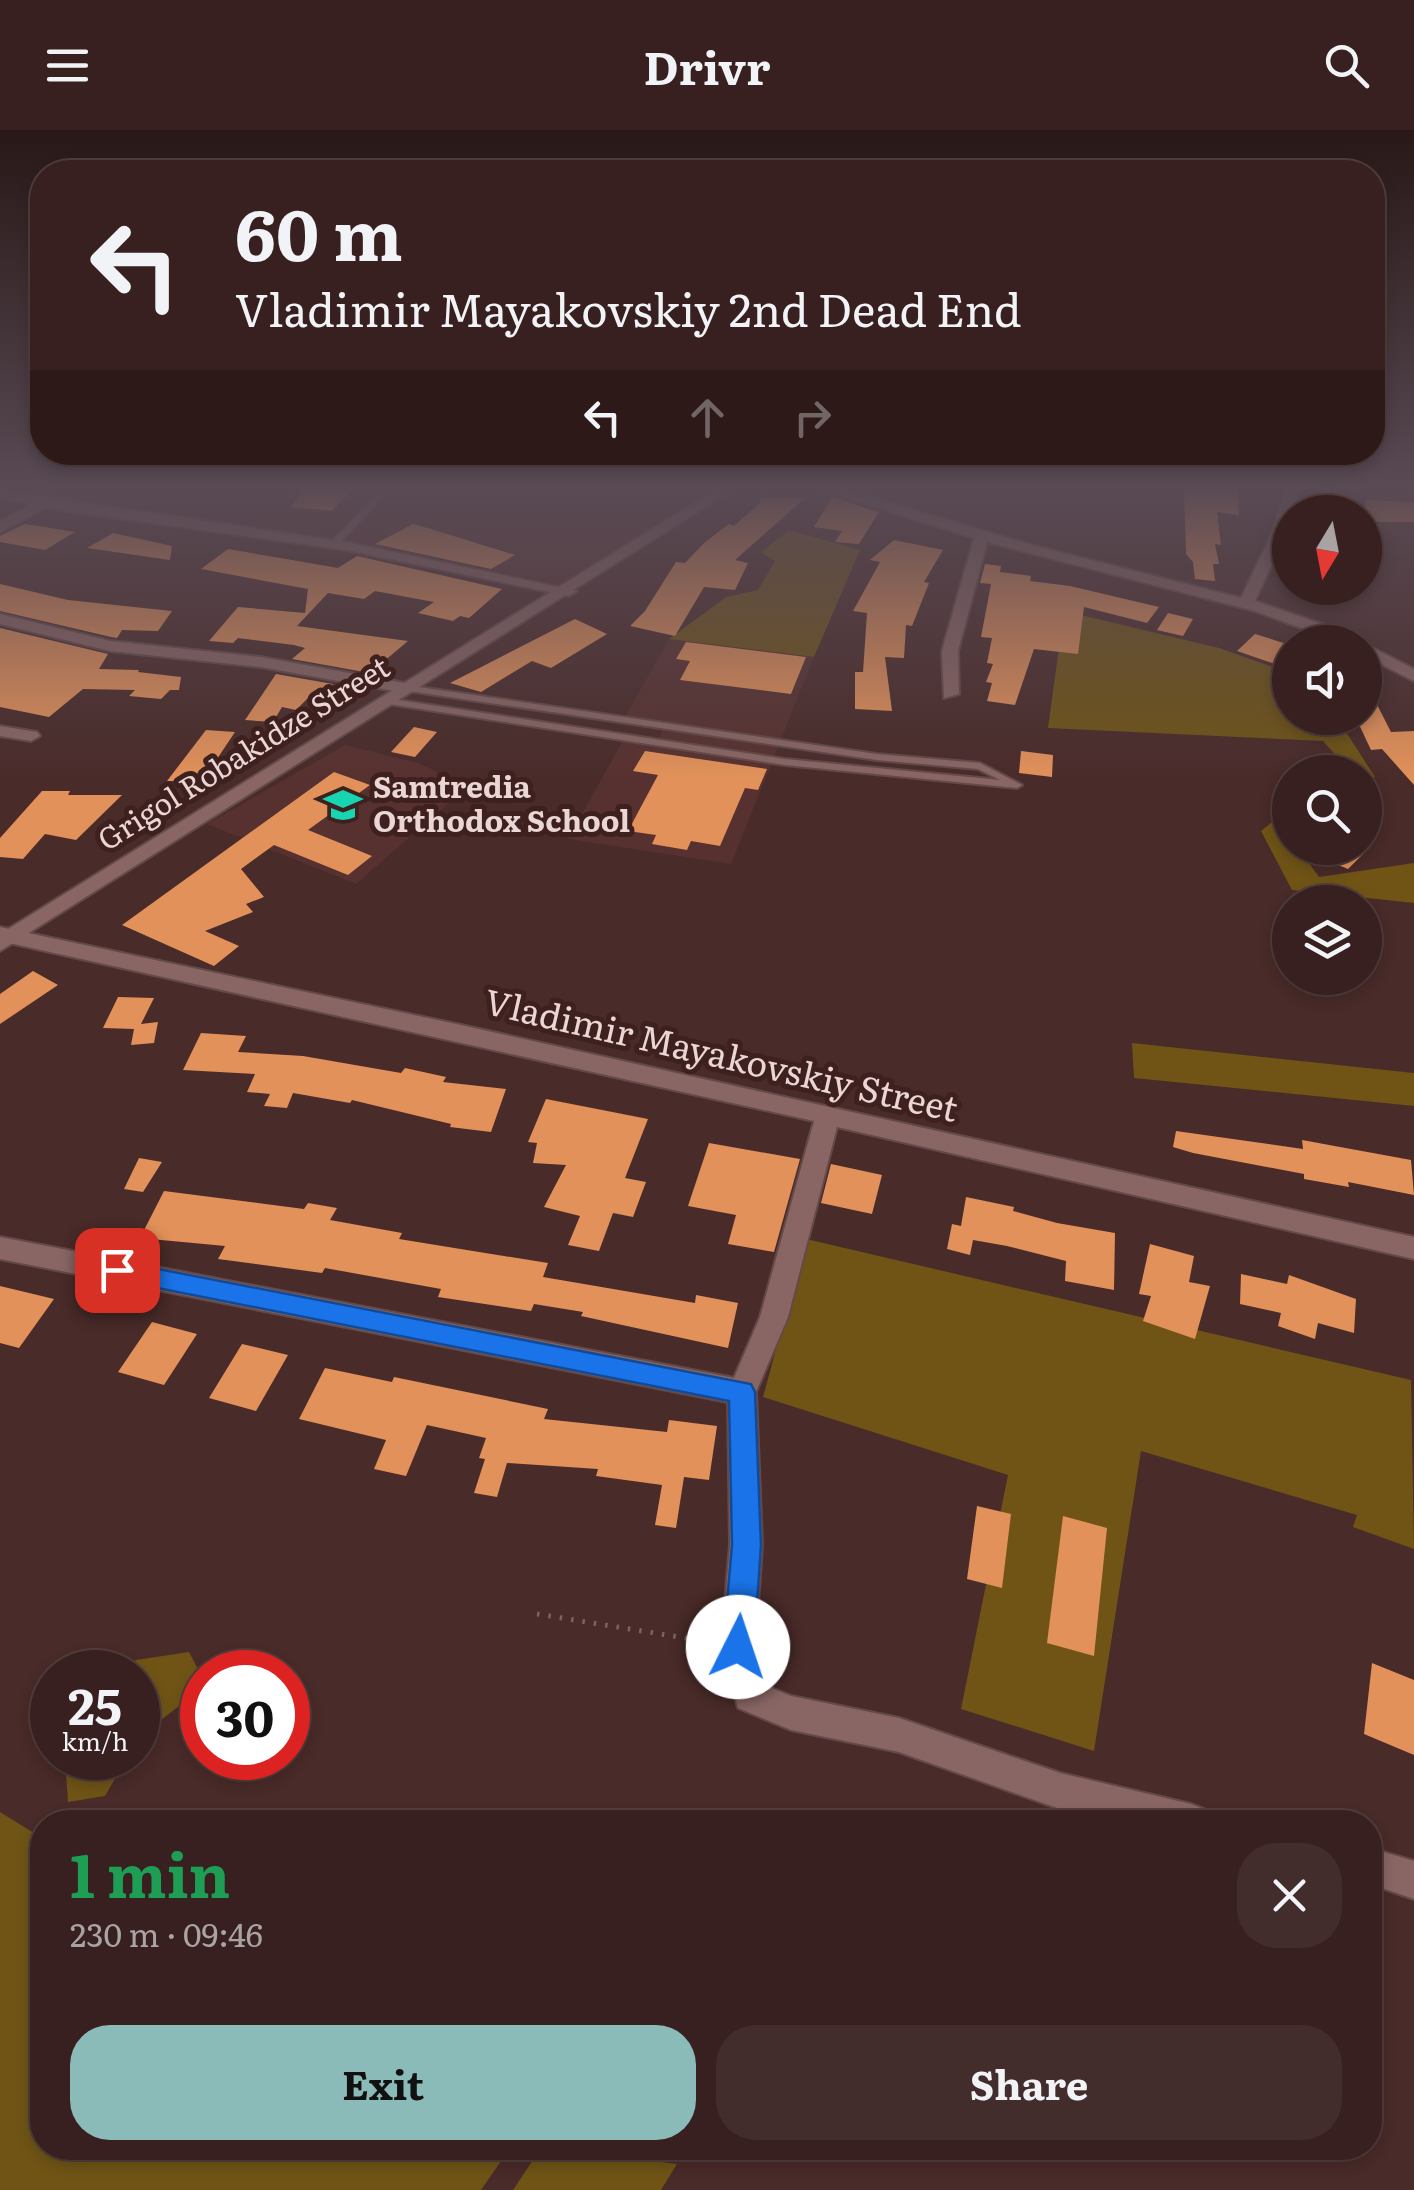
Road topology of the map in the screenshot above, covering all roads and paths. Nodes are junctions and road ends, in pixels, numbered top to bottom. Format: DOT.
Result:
graph roads {
  1 [pos="549,586"];
  2 [pos="575,586"];
  3 [pos="968,586"];
  4 [pos="1174,586"];
  5 [pos="1254,586"];
  6 [pos="569,590"];
  7 [pos="1246,604"];
  8 [pos="0,620"];
  9 [pos="1314,625"];
  10 [pos="1382,658"];
  11 [pos="1414,676"];
  12 [pos="405,688"];
  13 [pos="950,694"];
  14 [pos="385,701"];
  15 [pos="672,727"];
  16 [pos="0,730"];
  17 [pos="31,736"];
  18 [pos="662,742"];
  19 [pos="4,938"];
  20 [pos="828,1117"];
  21 [pos="0,1248"];
  22 [pos="1414,1248"];
  23 [pos="742,1392"];
  24 [pos="537,1614"];
  25 [pos="738,1647"];
  26 [pos="1140,1810"];
  27 [pos="1382,1870"];
  28 [pos="1414,1880"];
  1 -- 6 [label="street"];
  2 -- 6 [label="street, Grigol Robakidze Street"];
  3 -- 13 [label="street"];
  4 -- 7 [label="street"];
  5 -- 7 [label="street"];
  6 -- 12 [label="street, Grigol Robakidze Street"];
  7 -- 9 [label="street"];
  8 -- 12 [label="street"];
  10 -- 11 [label="street"];
  12 -- 14 [label="street, Grigol Robakidze Street"];
  12 -- 15 [label="lane"];
  14 -- 18 [label="lane"];
  14 -- 19 [label="street, Grigol Robakidze Street"];
  15 -- 18 [label="lane"];
  15 -- 18 [label="lane"];
  16 -- 17 [label="street"];
  19 -- 20 [label="street, Vladimir Mayakovskiy Street"];
  20 -- 22 [label="street, Vladimir Mayakovskiy Street"];
  20 -- 23 [label="street"];
  21 -- 23 [label="street"];
  23 -- 25 [label="street"];
  24 -- 25 [label="path"];
  25 -- 26 [label="street"];
  27 -- 28 [label="street"];
}
